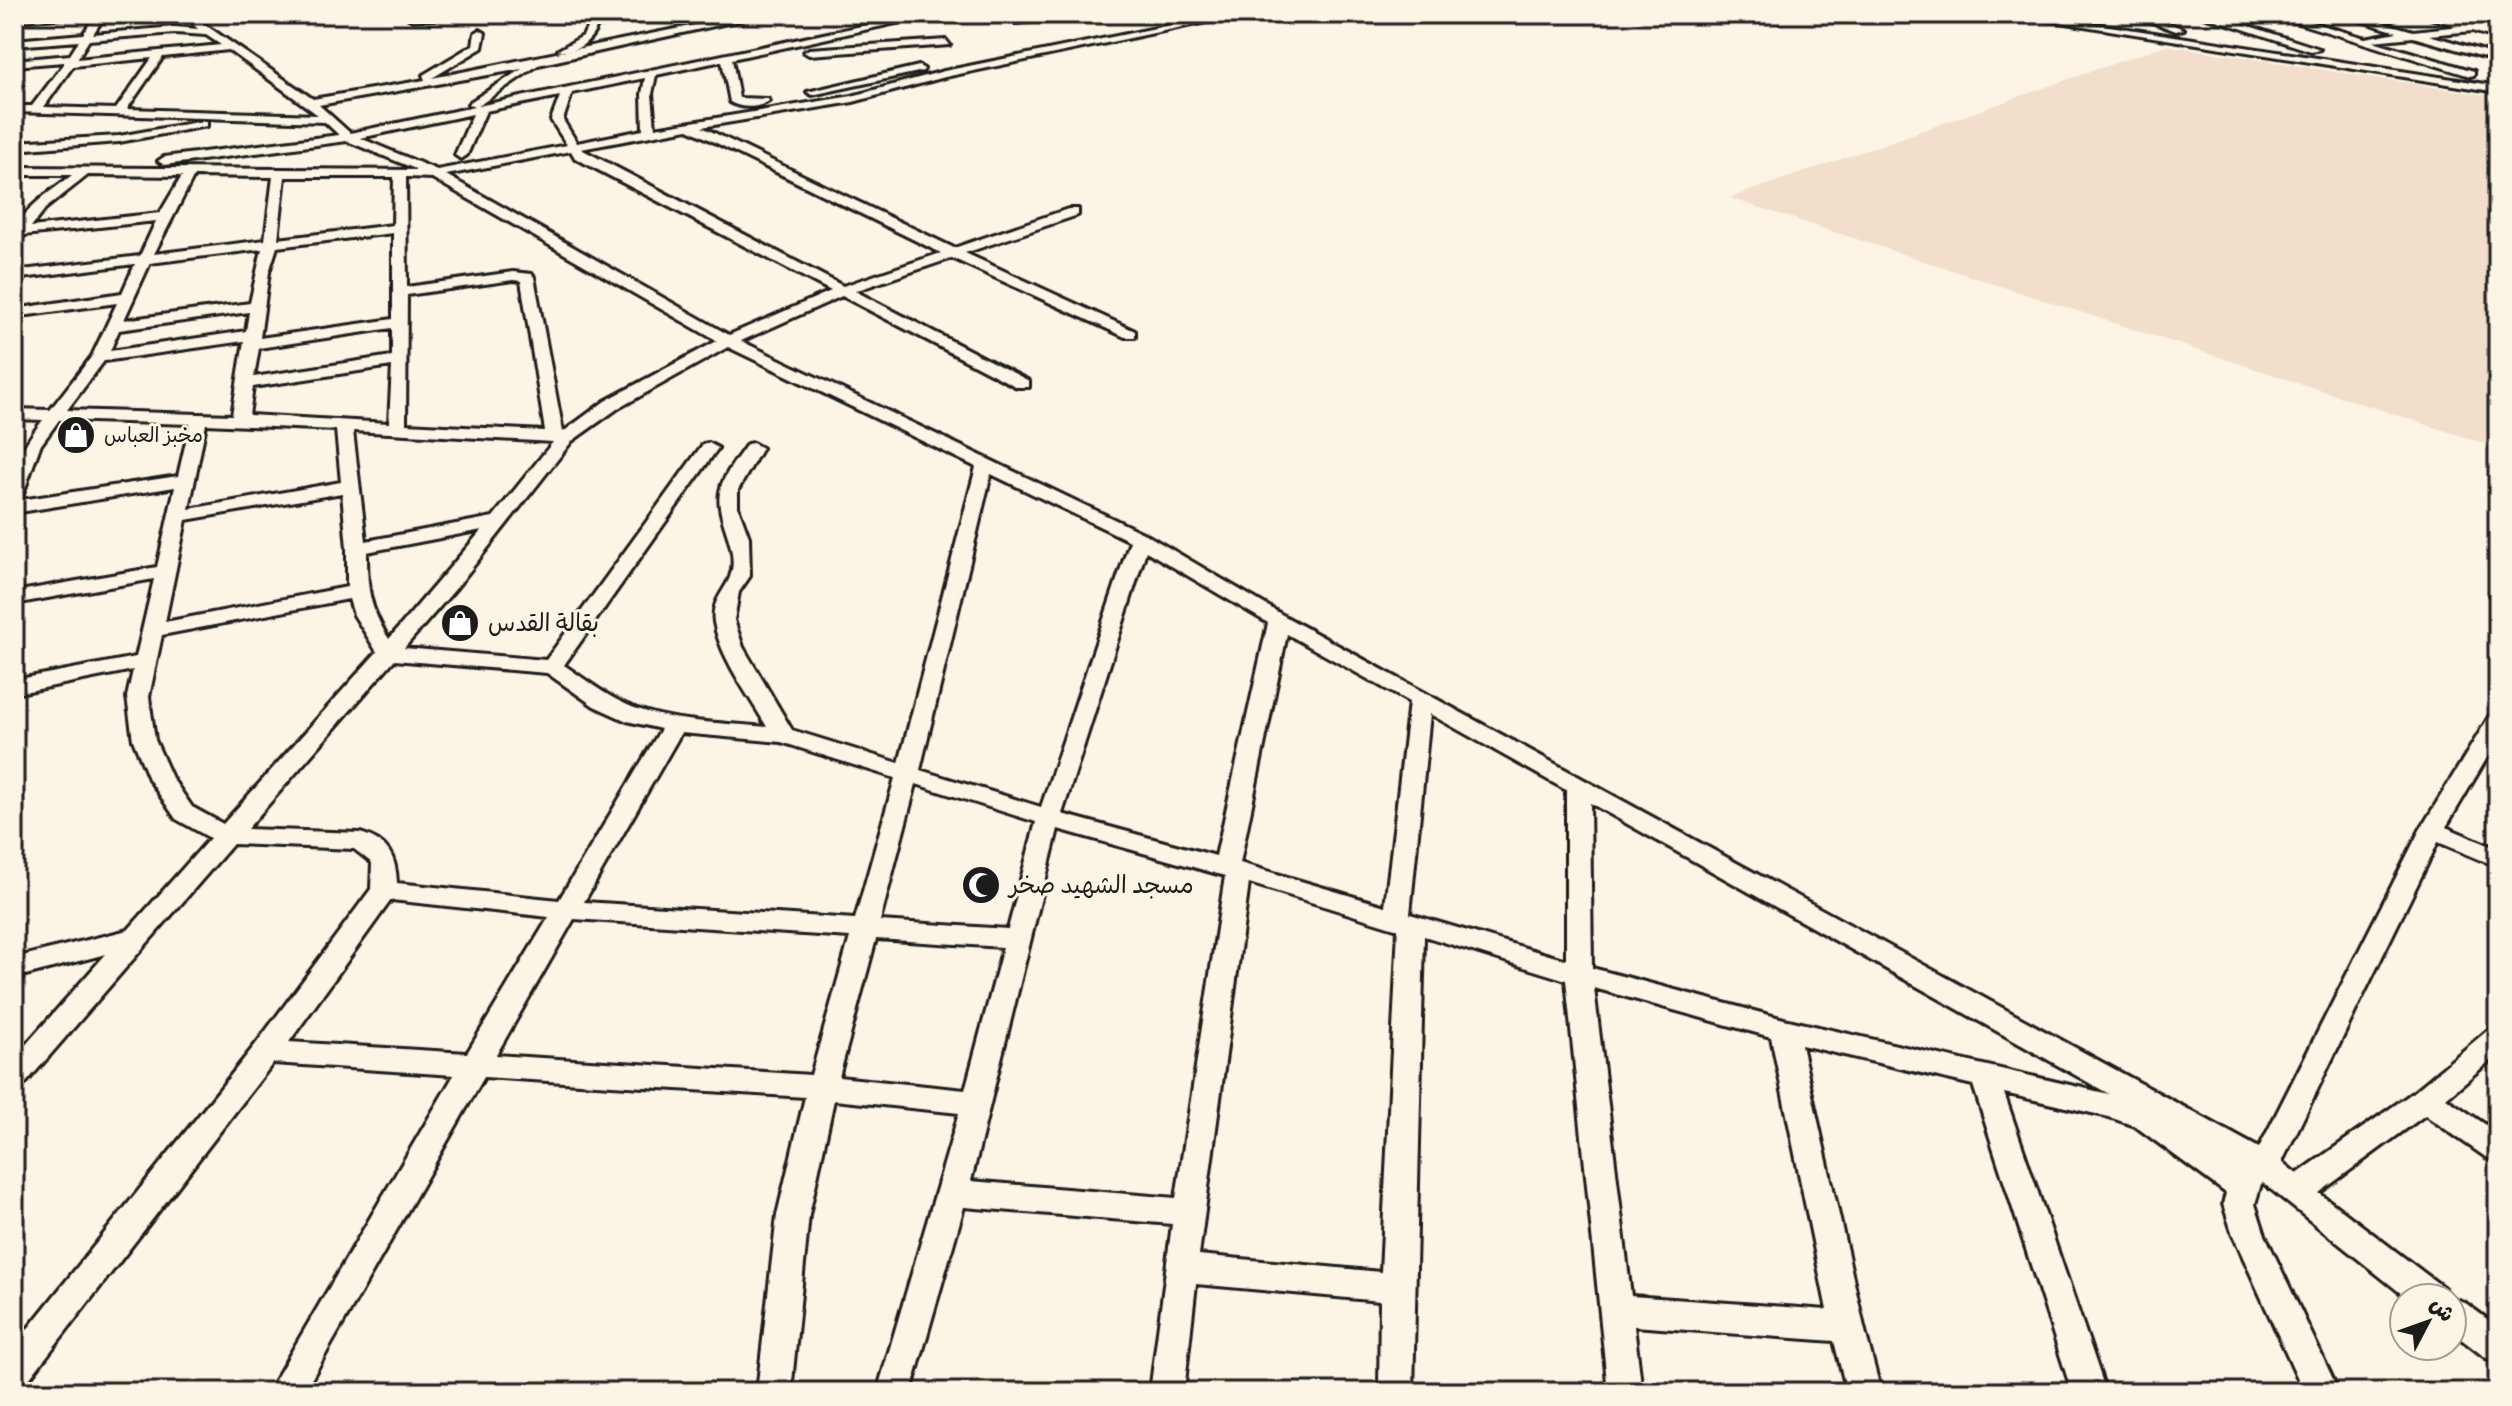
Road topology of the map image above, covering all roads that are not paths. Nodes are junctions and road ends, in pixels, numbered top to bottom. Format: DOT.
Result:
graph roads {
  1 [pos="93,14"];
  2 [pos="101,14"];
  3 [pos="480,14"];
  4 [pos="487,14"];
  5 [pos="583,14"];
  6 [pos="675,14"];
  7 [pos="713,14"];
  8 [pos="763,14"];
  9 [pos="932,14"];
  10 [pos="1190,14"];
  11 [pos="1239,14"];
  12 [pos="2014,14"];
  13 [pos="2069,14"];
  14 [pos="2135,14"];
  15 [pos="2202,14"];
  16 [pos="2274,14"];
  17 [pos="2343,14"];
  18 [pos="2423,14"];
  19 [pos="2440,14"];
  20 [pos="1080,15"];
  21 [pos="28,16"];
  22 [pos="2179,16"];
  23 [pos="1224,17"];
  24 [pos="14,18"];
  25 [pos="413,18"];
  26 [pos="2149,19"];
  27 [pos="1015,21"];
  28 [pos="202,23"];
  29 [pos="723,23"];
  30 [pos="593,24"];
  31 [pos="873,25"];
  32 [pos="470,26"];
  33 [pos="1089,28"];
  34 [pos="2102,28"];
  35 [pos="2473,28"];
  36 [pos="14,31"];
  37 [pos="746,32"];
  38 [pos="2498,32"];
  39 [pos="480,33"];
  40 [pos="2413,34"];
  41 [pos="84,37"];
  42 [pos="766,37"];
  43 [pos="807,39"];
  44 [pos="2359,39"];
  45 [pos="794,42"];
  46 [pos="14,43"];
  47 [pos="695,46"];
  48 [pos="2305,46"];
  49 [pos="234,47"];
  50 [pos="1029,47"];
  51 [pos="2233,47"];
  52 [pos="876,48"];
  53 [pos="945,54"];
  54 [pos="1053,54"];
  55 [pos="159,55"];
  56 [pos="726,56"];
  57 [pos="2498,58"];
  58 [pos="70,60"];
  59 [pos="540,61"];
  60 [pos="14,63"];
  61 [pos="810,64"];
  62 [pos="2382,70"];
  63 [pos="651,72"];
  64 [pos="2498,81"];
  65 [pos="416,84"];
  66 [pos="2498,89"];
  67 [pos="567,91"];
  68 [pos="809,99"];
  69 [pos="311,103"];
  70 [pos="14,109"];
  71 [pos="481,109"];
  72 [pos="35,110"];
  73 [pos="119,112"];
  74 [pos="452,115"];
  75 [pos="242,116"];
  76 [pos="329,119"];
  77 [pos="689,125"];
  78 [pos="649,132"];
  79 [pos="348,137"];
  80 [pos="133,138"];
  81 [pos="14,146"];
  82 [pos="573,147"];
  83 [pos="461,155"];
  84 [pos="151,157"];
  85 [pos="14,171"];
  86 [pos="84,172"];
  87 [pos="123,173"];
  88 [pos="190,173"];
  89 [pos="279,173"];
  90 [pos="435,174"];
  91 [pos="400,175"];
  92 [pos="1073,212"];
  93 [pos="165,216"];
  94 [pos="399,228"];
  95 [pos="16,238"];
  96 [pos="271,243"];
  97 [pos="953,253"];
  98 [pos="146,258"];
  99 [pos="14,275"];
  100 [pos="842,291"];
  101 [pos="399,292"];
  102 [pos="127,297"];
  103 [pos="256,307"];
  104 [pos="14,313"];
  105 [pos="398,323"];
  106 [pos="113,326"];
  107 [pos="1130,334"];
  108 [pos="252,340"];
  109 [pos="728,341"];
  110 [pos="99,357"];
  111 [pos="400,360"];
  112 [pos="247,383"];
  113 [pos="1023,384"];
  114 [pos="14,414"];
  115 [pos="53,415"];
  116 [pos="199,419"];
  117 [pos="240,420"];
  118 [pos="344,426"];
  119 [pos="397,429"];
  120 [pos="561,437"];
  121 [pos="32,445"];
  122 [pos="14,448"];
  123 [pos="709,448"];
  124 [pos="753,448"];
  125 [pos="985,464"];
  126 [pos="186,480"];
  127 [pos="351,486"];
  128 [pos="14,494"];
  129 [pos="14,507"];
  130 [pos="178,516"];
  131 [pos="499,521"];
  132 [pos="1140,539"];
  133 [pos="357,548"];
  134 [pos="167,571"];
  135 [pos="357,591"];
  136 [pos="14,598"];
  137 [pos="1279,621"];
  138 [pos="155,630"];
  139 [pos="388,653"];
  140 [pos="146,661"];
  141 [pos="552,667"];
  142 [pos="14,687"];
  143 [pos="1420,699"];
  144 [pos="2498,720"];
  145 [pos="674,725"];
  146 [pos="783,735"];
  147 [pos="906,772"];
  148 [pos="1578,786"];
  149 [pos="1049,818"];
  150 [pos="2432,830"];
  151 [pos="225,836"];
  152 [pos="2498,859"];
  153 [pos="1232,869"];
  154 [pos="384,890"];
  155 [pos="568,910"];
  156 [pos="1404,920"];
  157 [pos="864,928"];
  158 [pos="138,937"];
  159 [pos="1018,939"];
  160 [pos="14,968"];
  161 [pos="1579,974"];
  162 [pos="1784,1030"];
  163 [pos="2498,1038"];
  164 [pos="266,1052"];
  165 [pos="26,1054"];
  166 [pos="474,1066"];
  167 [pos="14,1077"];
  168 [pos="1985,1079"];
  169 [pos="822,1087"];
  170 [pos="2425,1099"];
  171 [pos="977,1103"];
  172 [pos="2498,1149"];
  173 [pos="2254,1177"];
  174 [pos="2298,1191"];
  175 [pos="953,1193"];
  176 [pos="1189,1212"];
  177 [pos="1181,1268"];
  178 [pos="2411,1282"];
  179 [pos="1397,1288"];
  180 [pos="1615,1310"];
  181 [pos="2468,1325"];
  182 [pos="1847,1327"];
  183 [pos="2498,1347"];
  184 [pos="14,1372"];
  185 [pos="285,1392"];
  186 [pos="774,1392"];
  187 [pos="894,1392"];
  188 [pos="1167,1392"];
  189 [pos="1396,1392"];
  190 [pos="1625,1392"];
  191 [pos="1864,1392"];
  192 [pos="2089,1392"];
  193 [pos="2322,1392"];
  1 -- 21 [label="street"];
  2 -- 41 [label="street"];
  3 -- 4 [label="street"];
  3 -- 25 [label="street"];
  3 -- 32 [label="street"];
  5 -- 30 [label="street"];
  6 -- 30 [label="street"];
  7 -- 29 [label="street"];
  8 -- 29 [label="street"];
  9 -- 31 [label="street"];
  10 -- 23 [label="street"];
  10 -- 50 [label="street"];
  11 -- 23 [label="street"];
  12 -- 34 [label="street"];
  13 -- 34 [label="street"];
  14 -- 26 [label="street"];
  15 -- 48 [label="street"];
  16 -- 44 [label="street"];
  17 -- 40 [label="street"];
  18 -- 35 [label="street"];
  19 -- 38 [label="street"];
  20 -- 27 [label="street"];
  20 -- 33 [label="street"];
  21 -- 24 [label="street"];
  21 -- 36 [label="street"];
  22 -- 26 [label="street"];
  23 -- 54 [label="street"];
  26 -- 51 [label="street"];
  28 -- 41 [label="street"];
  28 -- 49 [label="street"];
  29 -- 37 [label="street"];
  29 -- 47 [label="street"];
  30 -- 59 [label="street"];
  31 -- 43 [label="street"];
  31 -- 52 [label="street"];
  34 -- 51 [label="street"];
  35 -- 38 [label="street"];
  35 -- 40 [label="street"];
  39 -- 65 [label="street"];
  40 -- 44 [label="street"];
  40 -- 57 [label="street"];
  41 -- 46 [label="street"];
  41 -- 58 [label="street"];
  42 -- 45 [label="street"];
  43 -- 45 [label="street"];
  43 -- 61 [label="street"];
  44 -- 48 [label="street"];
  44 -- 64 [label="street"];
  45 -- 56 [label="street"];
  47 -- 56 [label="street"];
  47 -- 59 [label="street"];
  47 -- 63 [label="street"];
  48 -- 62 [label="street"];
  49 -- 55 [label="street"];
  49 -- 69 [label="street"];
  50 -- 53 [label="street"];
  50 -- 54 [label="street"];
  51 -- 62 [label="street"];
  52 -- 53 [label="street"];
  52 -- 61 [label="street"];
  53 -- 54 [label="street"];
  53 -- 68 [label="street"];
  55 -- 58 [label="street"];
  55 -- 73 [label="street"];
  56 -- 68 [label="street"];
  58 -- 60 [label="street"];
  58 -- 72 [label="street"];
  59 -- 65 [label="street"];
  59 -- 74 [label="street"];
  61 -- 68 [label="street"];
  62 -- 66 [label="street"];
  63 -- 67 [label="street"];
  63 -- 78 [label="street"];
  65 -- 69 [label="street"];
  67 -- 71 [label="street"];
  67 -- 82 [label="street"];
  68 -- 77 [label="street"];
  69 -- 76 [label="street"];
  70 -- 72 [label="street"];
  71 -- 74 [label="street"];
  71 -- 83 [label="street"];
  72 -- 73 [label="street"];
  73 -- 75 [label="street"];
  74 -- 79 [label="street"];
  75 -- 76 [label="street"];
  75 -- 80 [label="street"];
  76 -- 79 [label="street"];
  77 -- 78 [label="street"];
  77 -- 97 [label="street"];
  78 -- 82 [label="street"];
  79 -- 84 [label="street"];
  79 -- 90 [label="street"];
  80 -- 81 [label="street"];
  80 -- 84 [label="street"];
  82 -- 90 [label="street"];
  82 -- 100 [label="street"];
  84 -- 87 [label="street"];
  85 -- 86 [label="street"];
  86 -- 87 [label="street"];
  86 -- 95 [label="street"];
  87 -- 88 [label="street"];
  88 -- 89 [label="street"];
  88 -- 93 [label="street"];
  89 -- 91 [label="street"];
  89 -- 96 [label="street"];
  90 -- 91 [label="street"];
  90 -- 109 [label="street"];
  91 -- 94 [label="street"];
  92 -- 97 [label="street"];
  93 -- 95 [label="street"];
  93 -- 98 [label="street"];
  94 -- 96 [label="street"];
  94 -- 101 [label="street"];
  96 -- 98 [label="street"];
  96 -- 103 [label="street"];
  97 -- 100 [label="street"];
  97 -- 107 [label="street"];
  98 -- 99 [label="street"];
  98 -- 102 [label="street"];
  100 -- 109 [label="street"];
  100 -- 113 [label="street"];
  101 -- 105 [label="street"];
  101 -- 120 [label="street"];
  102 -- 104 [label="street"];
  102 -- 106 [label="street"];
  103 -- 106 [label="street"];
  103 -- 108 [label="street"];
  105 -- 108 [label="street"];
  105 -- 111 [label="street"];
  106 -- 110 [label="street"];
  108 -- 110 [label="street"];
  108 -- 112 [label="street"];
  109 -- 120 [label="street"];
  109 -- 125 [label="street"];
  110 -- 115 [label="street"];
  111 -- 112 [label="street"];
  111 -- 119 [label="street"];
  112 -- 117 [label="street"];
  114 -- 115 [label="street"];
  115 -- 116 [label="street"];
  115 -- 121 [label="street"];
  116 -- 117 [label="street"];
  116 -- 126 [label="street"];
  117 -- 118 [label="street"];
  118 -- 119 [label="street"];
  118 -- 127 [label="street"];
  119 -- 120 [label="street"];
  120 -- 131 [label="street"];
  121 -- 122 [label="street"];
  121 -- 128 [label="street"];
  123 -- 141 [label="street"];
  124 -- 146 [label="street"];
  125 -- 132 [label="street"];
  125 -- 147 [label="street"];
  126 -- 129 [label="street"];
  126 -- 130 [label="street"];
  127 -- 130 [label="street"];
  127 -- 133 [label="street"];
  130 -- 134 [label="street"];
  131 -- 133 [label="street"];
  131 -- 139 [label="street"];
  132 -- 137 [label="street"];
  132 -- 149 [label="street"];
  133 -- 135 [label="street"];
  134 -- 136 [label="street"];
  134 -- 138 [label="street"];
  135 -- 138 [label="street"];
  135 -- 139 [label="street"];
  137 -- 143 [label="street"];
  137 -- 153 [label="street"];
  138 -- 140 [label="street"];
  139 -- 141 [label="street"];
  139 -- 151 [label="street"];
  140 -- 142 [label="street"];
  140 -- 151 [label="street"];
  141 -- 145 [label="street"];
  143 -- 148 [label="street"];
  143 -- 156 [label="street"];
  144 -- 150 [label="street"];
  145 -- 146 [label="street"];
  145 -- 155 [label="street"];
  146 -- 147 [label="street"];
  147 -- 149 [label="street"];
  147 -- 157 [label="street"];
  148 -- 161 [label="street"];
  148 -- 173 [label="street"];
  149 -- 153 [label="street"];
  149 -- 159 [label="street"];
  150 -- 152 [label="street"];
  150 -- 173 [label="street"];
  151 -- 154 [label="street"];
  151 -- 158 [label="street"];
  153 -- 156 [label="street"];
  153 -- 176 [label="street"];
  154 -- 155 [label="street"];
  154 -- 164 [label="street"];
  155 -- 157 [label="street"];
  155 -- 166 [label="street"];
  156 -- 161 [label="street"];
  156 -- 179 [label="street"];
  157 -- 159 [label="street"];
  157 -- 169 [label="street"];
  158 -- 160 [label="street"];
  158 -- 165 [label="street"];
  159 -- 171 [label="street"];
  161 -- 162 [label="street"];
  161 -- 180 [label="street"];
  162 -- 168 [label="street"];
  162 -- 182 [label="street"];
  163 -- 170 [label="street"];
  164 -- 166 [label="street"];
  164 -- 184 [label="street"];
  165 -- 167 [label="street"];
  166 -- 169 [label="street"];
  166 -- 185 [label="street"];
  168 -- 173 [label="street"];
  168 -- 192 [label="street"];
  169 -- 171 [label="street"];
  169 -- 186 [label="street"];
  170 -- 172 [label="street"];
  170 -- 174 [label="street"];
  171 -- 175 [label="street"];
  173 -- 174 [label="street"];
  173 -- 193 [label="street"];
  174 -- 178 [label="street"];
  175 -- 176 [label="street"];
  175 -- 187 [label="street"];
  176 -- 177 [label="street"];
  177 -- 179 [label="street"];
  177 -- 188 [label="street"];
  179 -- 189 [label="street"];
  180 -- 182 [label="street"];
  180 -- 190 [label="street"];
  181 -- 183 [label="street"];
  182 -- 191 [label="street"];
}
